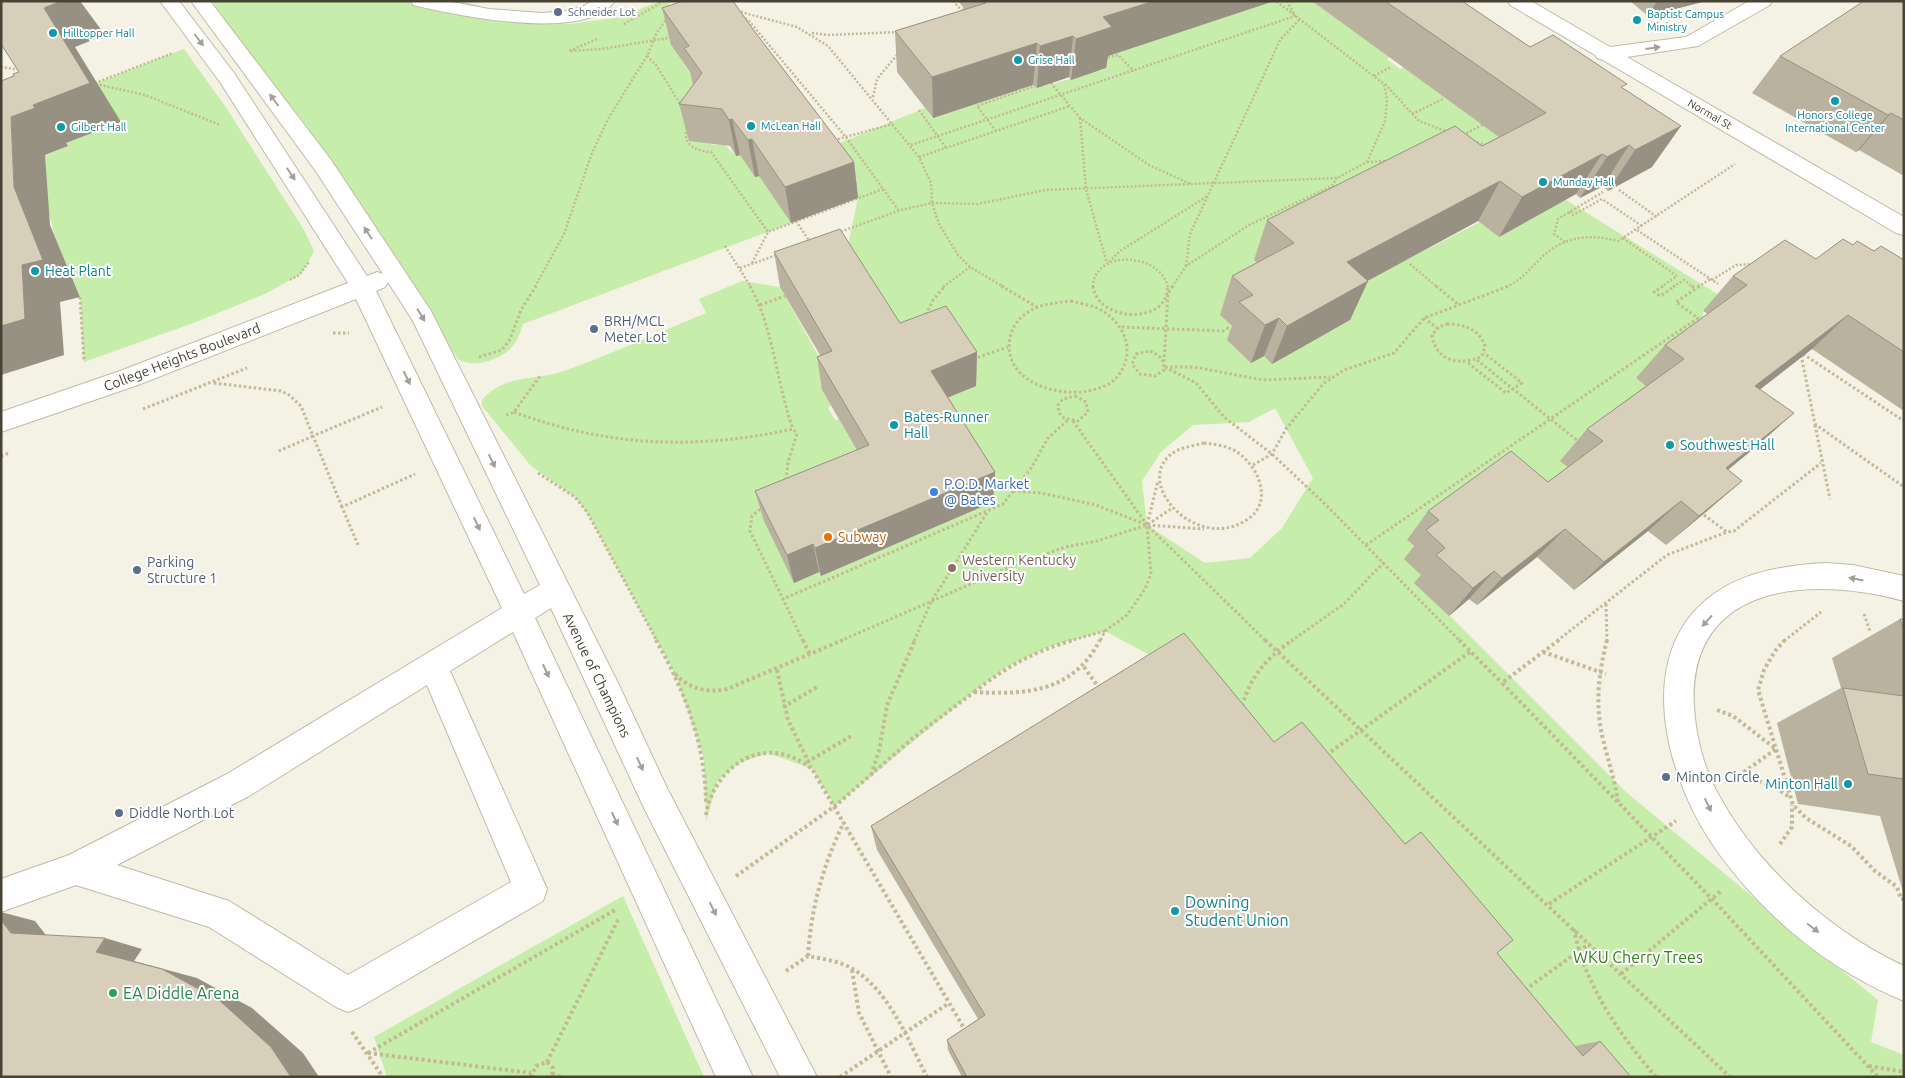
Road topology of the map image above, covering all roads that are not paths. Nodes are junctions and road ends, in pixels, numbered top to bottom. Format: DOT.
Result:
graph roads {
  1 [pos="169,1"];
  2 [pos="200,1"];
  3 [pos="420,1"];
  4 [pos="606,1"];
  5 [pos="1516,1"];
  6 [pos="1763,1"];
  7 [pos="1604,54"];
  8 [pos="1904,227"];
  9 [pos="395,274"];
  10 [pos="362,287"];
  11 [pos="1,422"];
  12 [pos="556,590"];
  13 [pos="1904,590"];
  14 [pos="518,613"];
  15 [pos="433,666"];
  16 [pos="76,869"];
  17 [pos="1,896"];
  18 [pos="1904,984"];
  19 [pos="735,1077"];
  20 [pos="799,1077"];
  1 -- 10 [label="street, one-way"];
  9 -- 2 [label="street, one-way"];
  3 -- 4 [label="street"];
  5 -- 7 [label="street, Normal St"];
  7 -- 6 [label="street, one-way"];
  7 -- 8 [label="street, Normal St"];
  9 -- 10 [label="street, College Heights Boulevard"];
  9 -- 12 [label="street, Avenue of Champions, one-way"];
  10 -- 11 [label="street, College Heights Boulevard"];
  10 -- 14 [label="street, one-way"];
  12 -- 14 [label="street"];
  12 -- 20 [label="street, Avenue of Champions, one-way"];
  13 -- 18 [label="street, one-way"];
  14 -- 15 [label="street"];
  14 -- 19 [label="street, one-way"];
  15 -- 16 [label="street"];
  15 -- 16 [label="street"];
  16 -- 17 [label="street"];
}
